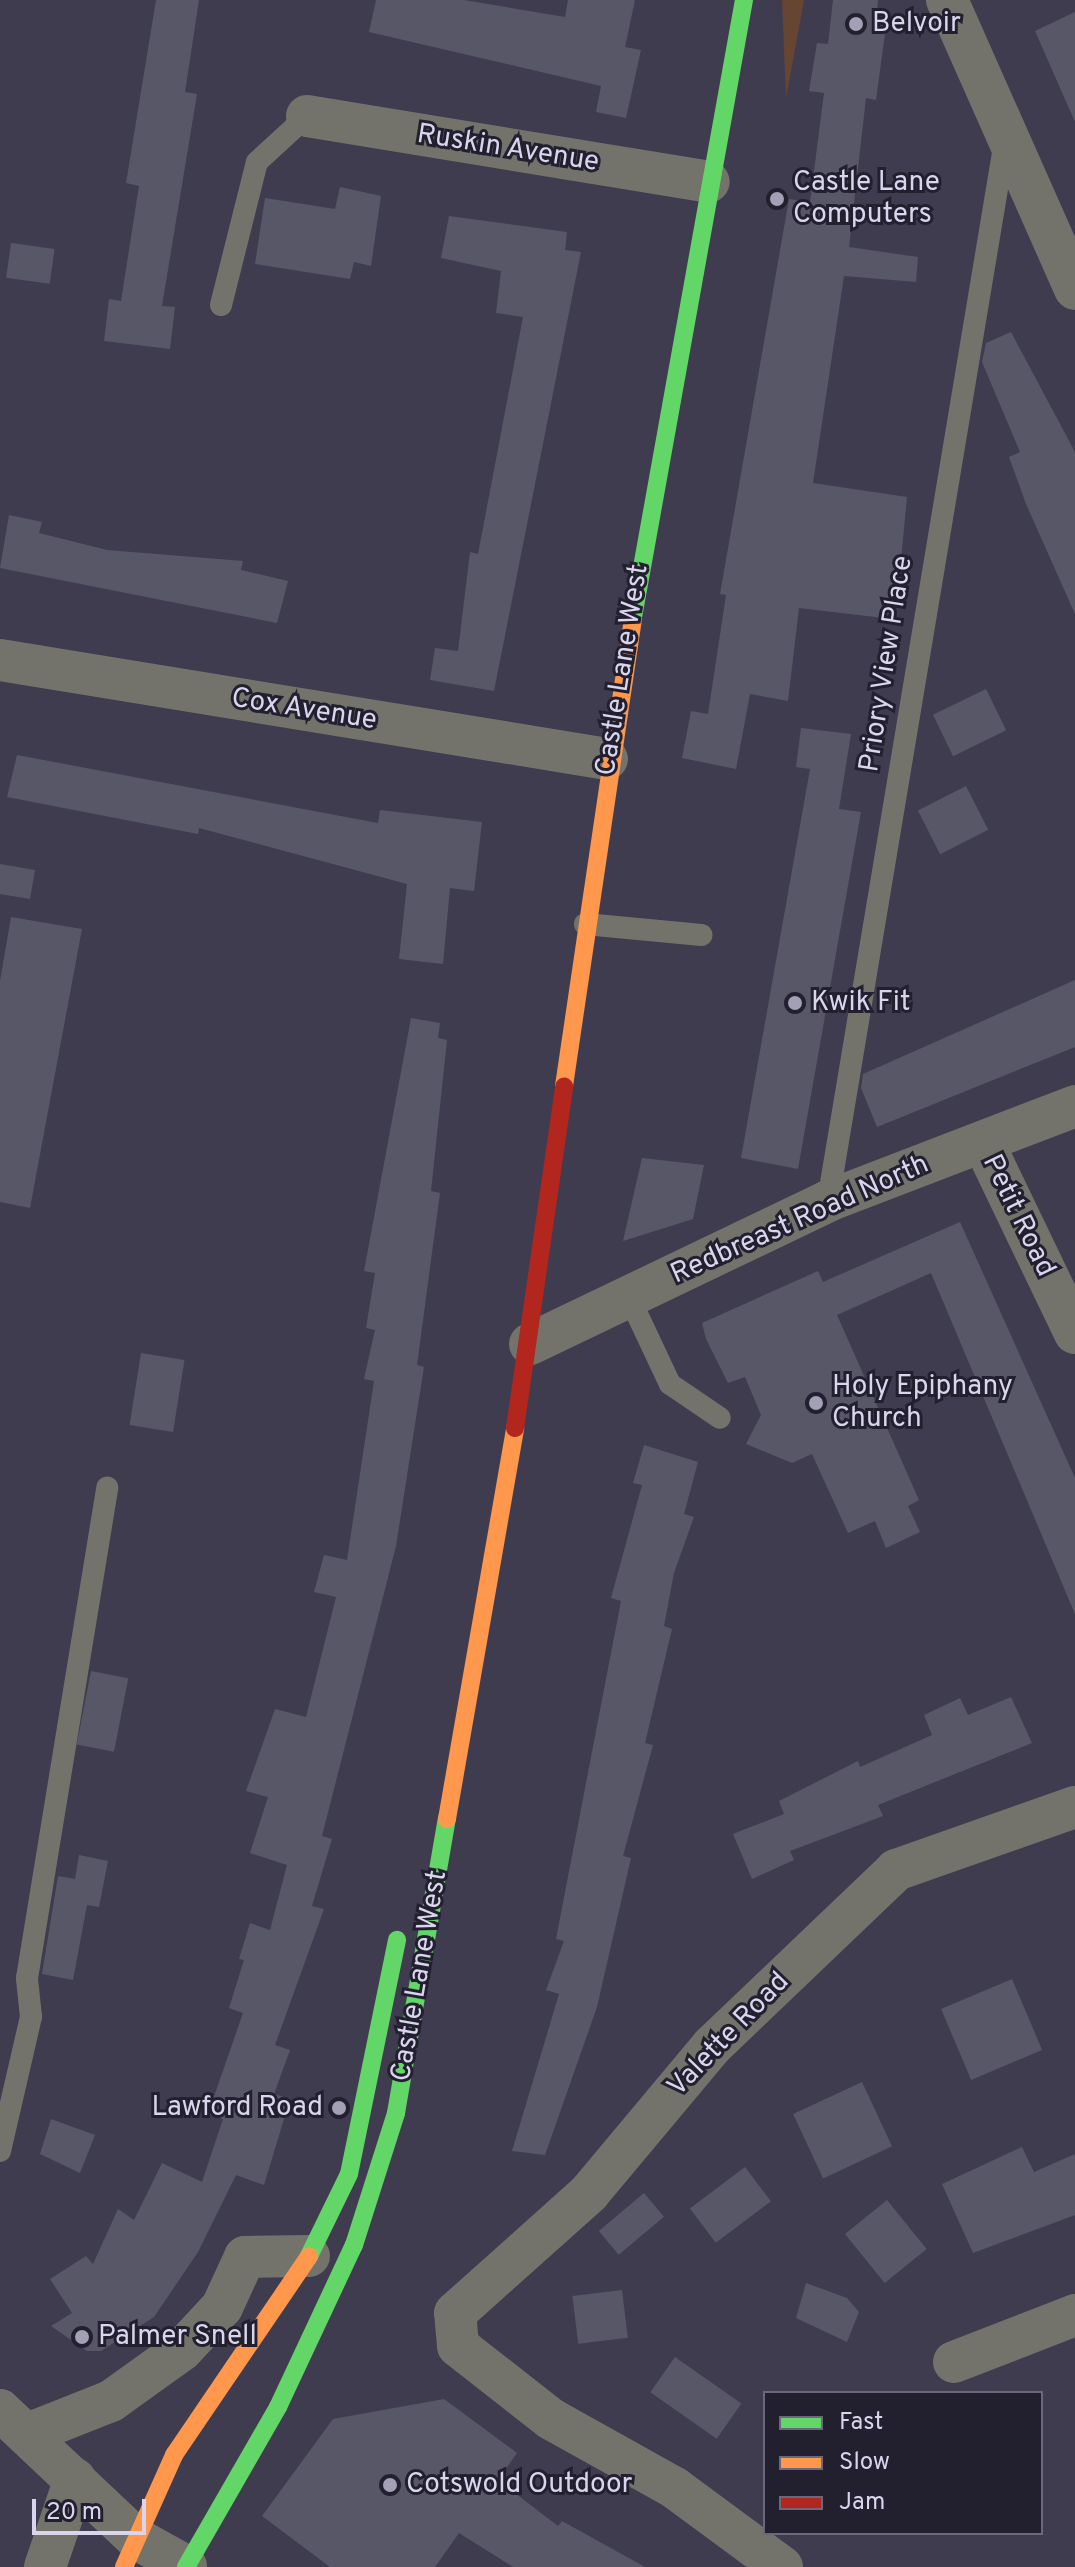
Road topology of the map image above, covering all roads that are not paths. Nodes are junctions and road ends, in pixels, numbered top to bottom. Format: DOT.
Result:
graph roads {
  1 [pos="744,0"];
  2 [pos="947,0"];
  3 [pos="307,116"];
  4 [pos="1005,136"];
  5 [pos="709,182"];
  6 [pos="1075,289"];
  7 [pos="221,305"];
  8 [pos="0,660"];
  9 [pos="607,759"];
  10 [pos="585,924"];
  11 [pos="701,935"];
  12 [pos="1075,1106"];
  13 [pos="983,1142"];
  14 [pos="828,1201"];
  15 [pos="629,1297"];
  16 [pos="1075,1333"];
  17 [pos="530,1344"];
  18 [pos="720,1418"];
  19 [pos="107,1487"];
  20 [pos="432,1779"];
  21 [pos="1075,1807"];
  22 [pos="402,1919"];
  23 [pos="0,2151"];
  24 [pos="309,2256"];
  25 [pos="1075,2315"];
  26 [pos="954,2362"];
  27 [pos="15,2421"];
  28 [pos="75,2479"];
  29 [pos="130,2553"];
  30 [pos="186,2566"];
  31 [pos="45,2567"];
  32 [pos="782,2567"];
  1 -- 5 [label="main road, Castle Lane West"];
  2 -- 4 [label="street"];
  3 -- 5 [label="street, Ruskin Avenue"];
  3 -- 7 [label="lane"];
  4 -- 6 [label="street"];
  4 -- 14 [label="lane, Priory View Place"];
  5 -- 9 [label="main road, Castle Lane West"];
  8 -- 9 [label="street, Cox Avenue"];
  9 -- 10 [label="main road, Castle Lane West"];
  10 -- 11 [label="lane"];
  10 -- 17 [label="main road, Castle Lane West"];
  12 -- 13 [label="street, Redbreast Road North"];
  13 -- 14 [label="street, Redbreast Road North"];
  13 -- 16 [label="street, Petit Road"];
  14 -- 15 [label="street, Redbreast Road North"];
  15 -- 17 [label="street, Redbreast Road North"];
  15 -- 18 [label="lane"];
  17 -- 20 [label="main road, Castle Lane West"];
  17 -- 30 [label="main road, Castle Lane West"];
  19 -- 23 [label="lane"];
  21 -- 32 [label="street, Valette Road"];
  22 -- 24 [label="main road, Castle Lane West"];
  24 -- 27 [label="street"];
  24 -- 29 [label="main road, Castle Lane West"];
  25 -- 26 [label="street"];
  27 -- 28 [label="street"];
  28 -- 29 [label="street"];
  28 -- 31 [label="street"];
  29 -- 30 [label="street"];
}
